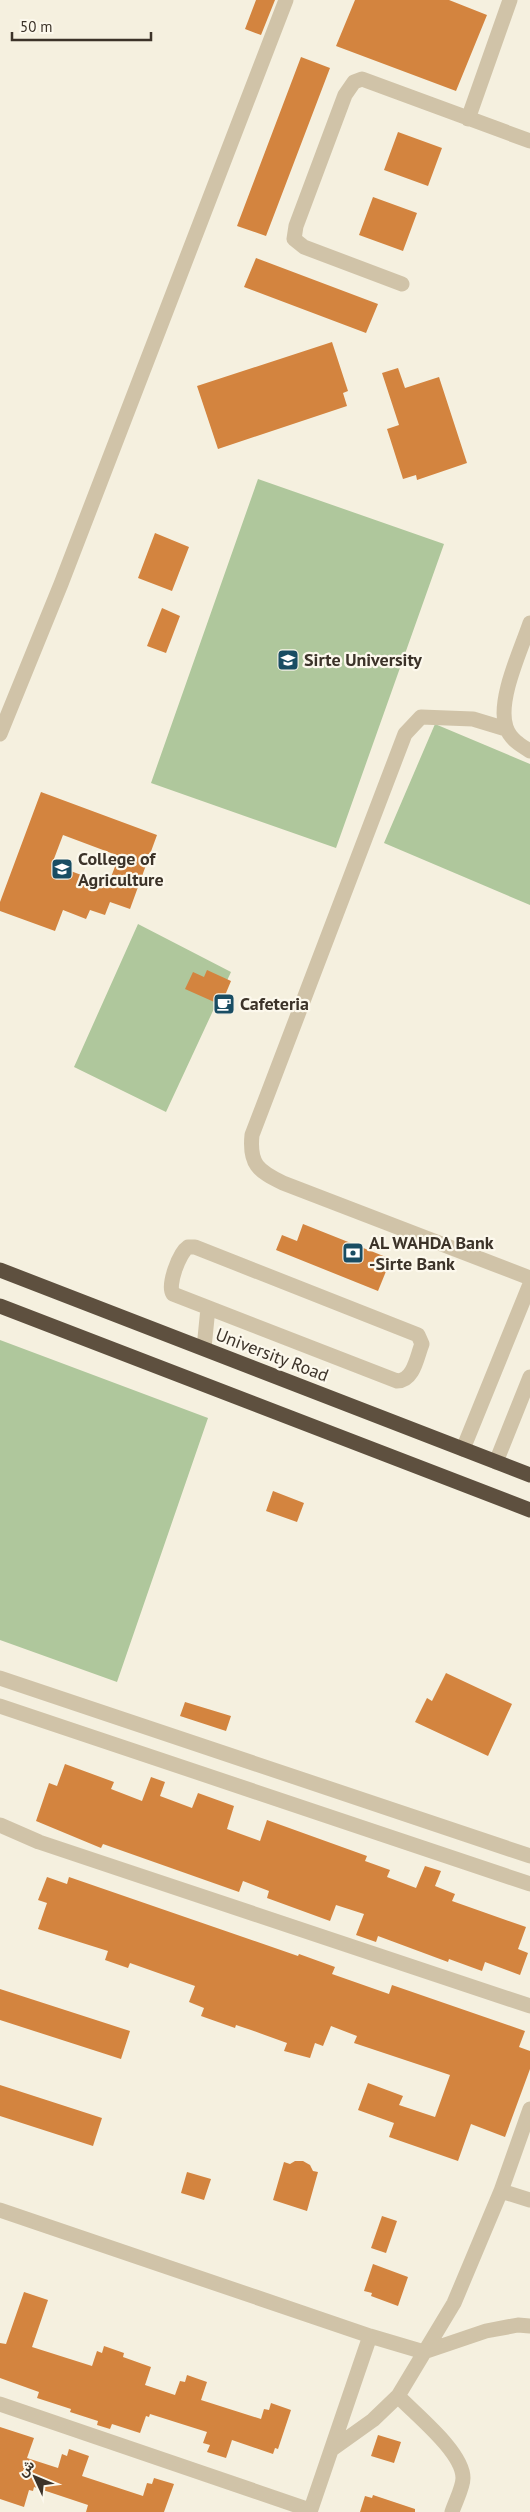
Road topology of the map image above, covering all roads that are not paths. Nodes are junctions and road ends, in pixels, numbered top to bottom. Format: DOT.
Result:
graph roads {
  1 [pos="286,0"];
  2 [pos="510,0"];
  3 [pos="468,119"];
  4 [pos="530,142"];
  5 [pos="402,284"];
  6 [pos="530,622"];
  7 [pos="506,729"];
  8 [pos="0,734"];
  9 [pos="530,751"];
  10 [pos="0,1270"];
  11 [pos="530,1278"];
  12 [pos="530,1284"];
  13 [pos="0,1306"];
  14 [pos="208,1308"];
  15 [pos="204,1348"];
  16 [pos="530,1377"];
  17 [pos="463,1449"];
  18 [pos="496,1462"];
  19 [pos="530,1475"];
  20 [pos="530,1510"];
  21 [pos="0,1678"];
  22 [pos="0,1706"];
  23 [pos="0,1825"];
  24 [pos="530,1856"];
  25 [pos="530,1884"];
  26 [pos="530,2006"];
  27 [pos="530,2109"];
  28 [pos="501,2191"];
  29 [pos="530,2200"];
  30 [pos="0,2210"];
  31 [pos="530,2326"];
  32 [pos="370,2336"];
  33 [pos="424,2352"];
  34 [pos="398,2396"];
  35 [pos="0,2404"];
  36 [pos="331,2450"];
  37 [pos="310,2511"];
  38 [pos="452,2512"];
  1 -- 8 [label="street"];
  2 -- 3 [label="street"];
  3 -- 4 [label="street"];
  3 -- 5 [label="street"];
  6 -- 7 [label="street"];
  7 -- 9 [label="street"];
  7 -- 11 [label="street"];
  10 -- 15 [label="highway, University Road"];
  12 -- 17 [label="street"];
  13 -- 20 [label="highway"];
  14 -- 14 [label="street"];
  14 -- 15 [label="street"];
  15 -- 17 [label="highway, University Road"];
  16 -- 18 [label="street"];
  17 -- 18 [label="highway, University Road"];
  18 -- 19 [label="highway, University Road"];
  21 -- 24 [label="street"];
  22 -- 25 [label="street"];
  23 -- 26 [label="street"];
  27 -- 28 [label="street"];
  28 -- 29 [label="street"];
  28 -- 33 [label="street"];
  30 -- 32 [label="street"];
  31 -- 33 [label="street"];
  32 -- 33 [label="street"];
  32 -- 36 [label="street"];
  33 -- 34 [label="street"];
  34 -- 36 [label="street"];
  34 -- 38 [label="street"];
  35 -- 37 [label="street"];
  36 -- 37 [label="street"];
}
